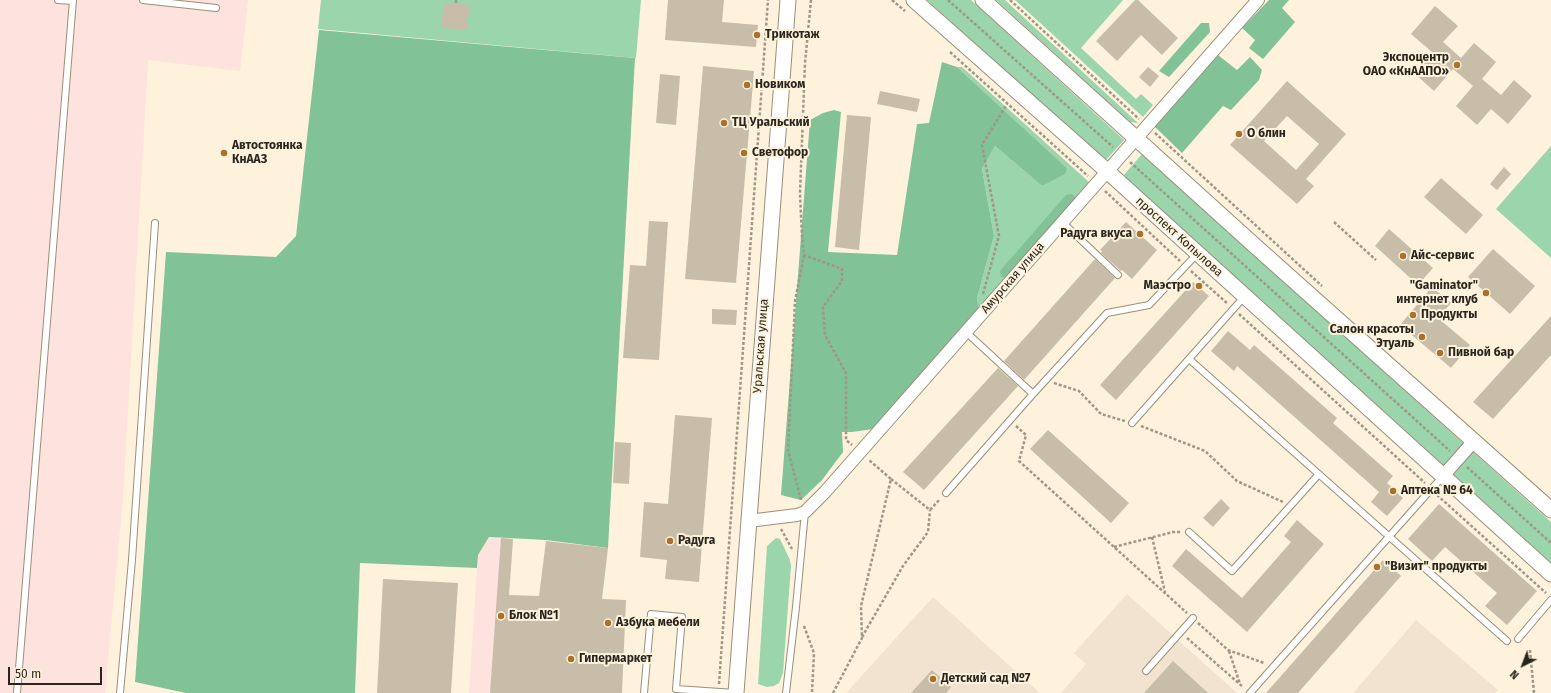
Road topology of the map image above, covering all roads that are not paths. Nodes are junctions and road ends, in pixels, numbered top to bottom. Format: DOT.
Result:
graph roads {
  1 [pos="58,0"];
  2 [pos="143,0"];
  3 [pos="788,0"];
  4 [pos="914,0"];
  5 [pos="983,0"];
  6 [pos="1258,0"];
  7 [pos="73,1"];
  8 [pos="216,8"];
  9 [pos="1136,138"];
  10 [pos="1107,171"];
  11 [pos="1062,222"];
  12 [pos="155,223"];
  13 [pos="1198,254"];
  14 [pos="1118,275"];
  15 [pos="1244,297"];
  16 [pos="966,332"];
  17 [pos="1189,359"];
  18 [pos="1033,394"];
  19 [pos="1132,423"];
  20 [pos="1474,441"];
  21 [pos="1319,474"];
  22 [pos="1443,476"];
  23 [pos="946,493"];
  24 [pos="1551,510"];
  25 [pos="805,512"];
  26 [pos="748,521"];
  27 [pos="1188,532"];
  28 [pos="1390,537"];
  29 [pos="1551,574"];
  30 [pos="1551,599"];
  31 [pos="1193,618"];
  32 [pos="1518,639"];
  33 [pos="1507,641"];
  34 [pos="1146,671"];
  35 [pos="17,693"];
  36 [pos="120,693"];
  37 [pos="644,693"];
  38 [pos="735,693"];
  39 [pos="786,693"];
  40 [pos="1250,693"];
  1 -- 7 [label="lane"];
  2 -- 8 [label="lane"];
  3 -- 26 [label="street, Уральская улица"];
  4 -- 10 [label="street, проспект Копылова"];
  5 -- 9 [label="street"];
  6 -- 9 [label="street, Амурская улица"];
  7 -- 35 [label="lane"];
  9 -- 10 [label="street, Амурская улица"];
  9 -- 20 [label="street"];
  10 -- 11 [label="street, Амурская улица"];
  10 -- 13 [label="street, проспект Копылова"];
  11 -- 14 [label="lane"];
  11 -- 16 [label="street, Амурская улица"];
  12 -- 36 [label="lane"];
  13 -- 15 [label="street, проспект Копылова"];
  13 -- 18 [label="lane"];
  15 -- 17 [label="lane"];
  15 -- 22 [label="street, проспект Копылова"];
  16 -- 18 [label="lane"];
  16 -- 25 [label="street, Амурская улица"];
  17 -- 19 [label="lane"];
  17 -- 21 [label="lane"];
  18 -- 23 [label="lane"];
  20 -- 22 [label="street"];
  20 -- 24 [label="street"];
  21 -- 27 [label="lane"];
  21 -- 28 [label="lane"];
  22 -- 28 [label="lane"];
  22 -- 29 [label="street, проспект Копылова"];
  25 -- 26 [label="street"];
  25 -- 39 [label="lane"];
  26 -- 38 [label="street, Уральская улица"];
  28 -- 33 [label="lane"];
  28 -- 40 [label="lane"];
  30 -- 32 [label="lane"];
  31 -- 34 [label="lane"];
  37 -- 38 [label="lane"];
}
